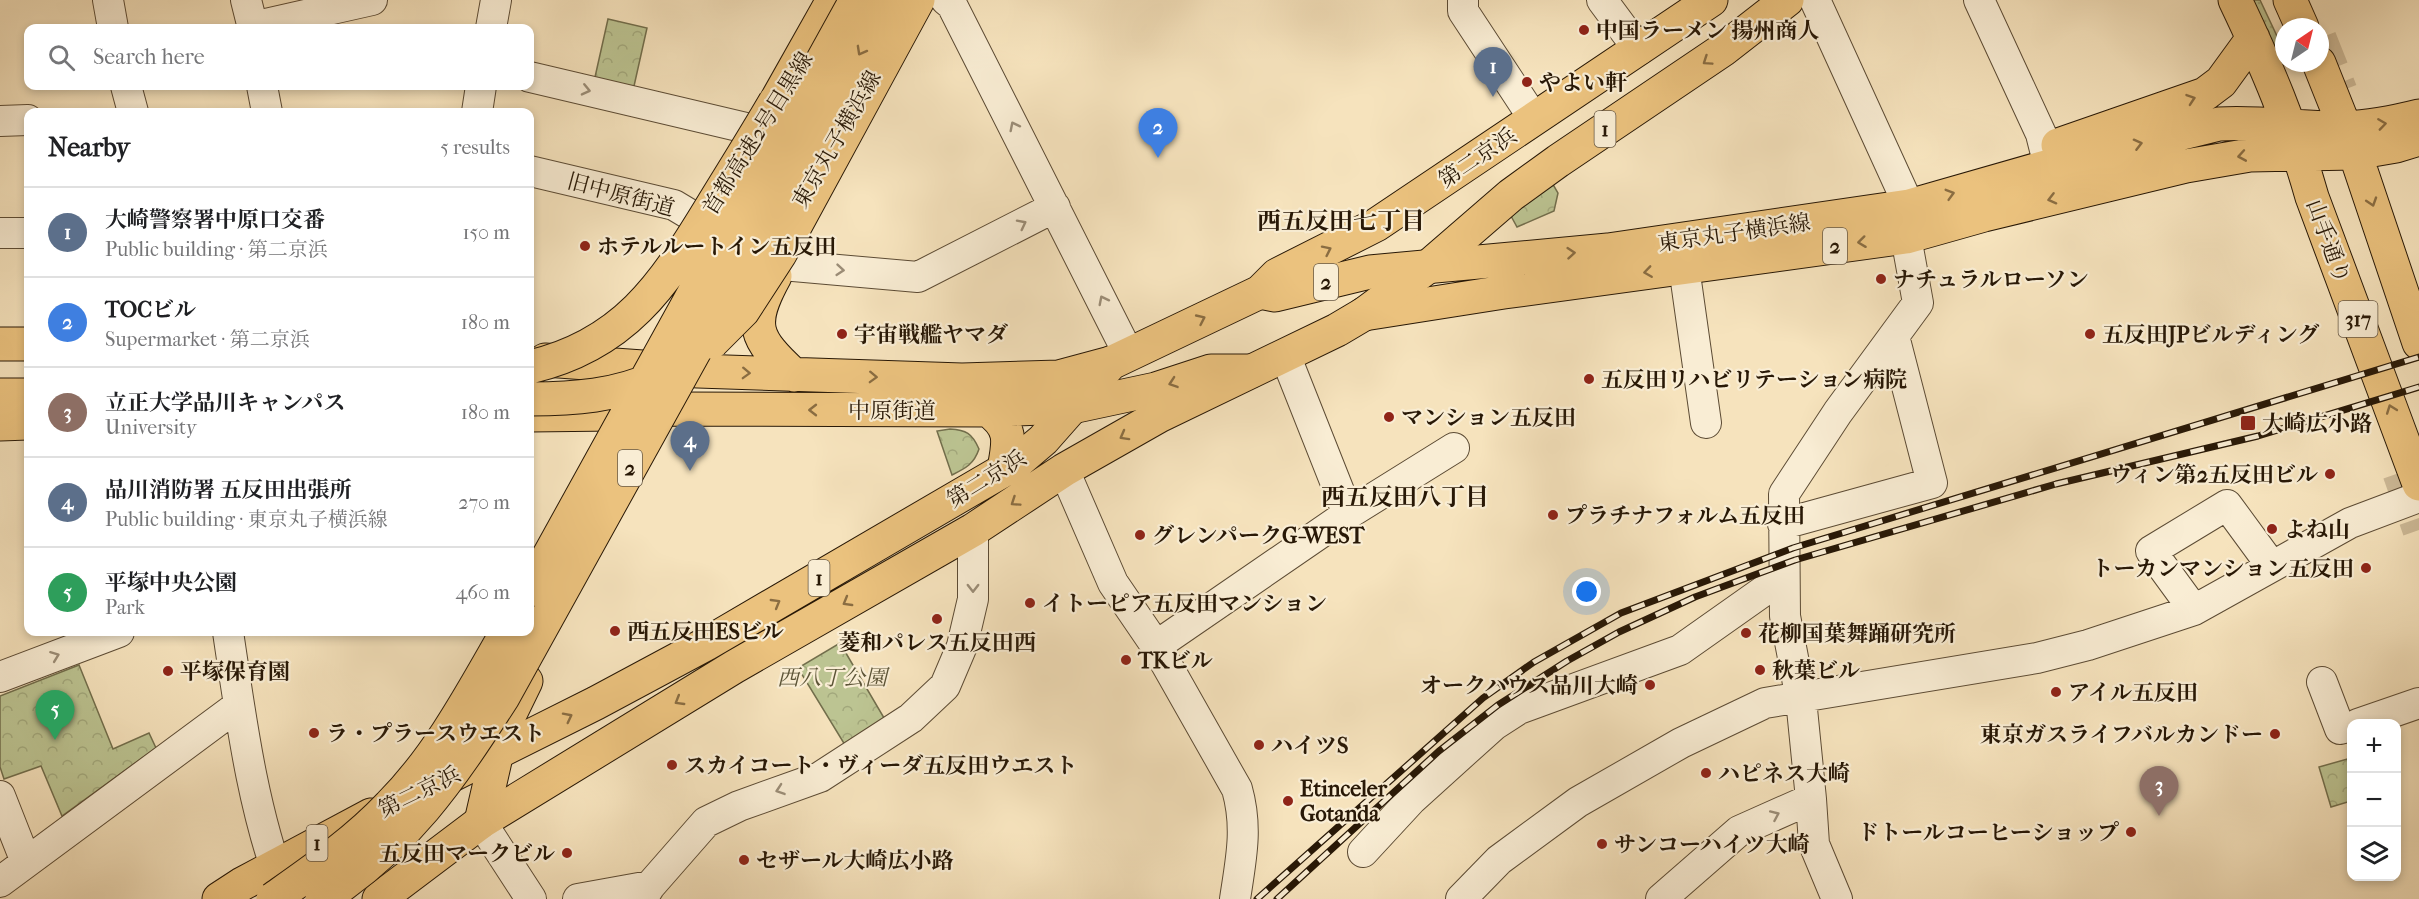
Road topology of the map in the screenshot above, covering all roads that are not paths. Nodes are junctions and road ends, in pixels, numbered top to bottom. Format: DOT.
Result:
graph roads {
  1 [pos="108,0"];
  2 [pos="372,0"];
  3 [pos="496,0"];
  4 [pos="833,0"];
  5 [pos="840,0"];
  6 [pos="856,0"];
  7 [pos="889,0"];
  8 [pos="919,0"];
  9 [pos="946,0"];
  10 [pos="1462,0"];
  11 [pos="1602,0"];
  12 [pos="1711,0"];
  13 [pos="1787,0"];
  14 [pos="1815,0"];
  15 [pos="1979,0"];
  16 [pos="2235,0"];
  17 [pos="2290,0"];
  18 [pos="250,18"];
  19 [pos="2298,18"];
  20 [pos="112,24"];
  21 [pos="492,24"];
  22 [pos="2253,38"];
  23 [pos="1639,50"];
  24 [pos="2323,72"];
  25 [pos="534,78"];
  26 [pos="127,90"];
  27 [pos="263,90"];
  28 [pos="480,90"];
  29 [pos="132,108"];
  30 [pos="266,108"];
  31 [pos="478,108"];
  32 [pos="2419,116"];
  33 [pos="1534,119"];
  34 [pos="24,120"];
  35 [pos="0,121"];
  36 [pos="759,131"];
  37 [pos="2295,139"];
  38 [pos="2419,139"];
  39 [pos="2349,140"];
  40 [pos="1558,160"];
  41 [pos="2049,166"];
  42 [pos="534,172"];
  43 [pos="1056,207"];
  44 [pos="1907,221"];
  45 [pos="709,226"];
  46 [pos="0,233"];
  47 [pos="24,233"];
  48 [pos="1525,257"];
  49 [pos="782,265"];
  50 [pos="1429,266"];
  51 [pos="1684,267"];
  52 [pos="1260,292"];
  53 [pos="1364,314"];
  54 [pos="1893,336"];
  55 [pos="2418,339"];
  56 [pos="0,344"];
  57 [pos="24,344"];
  58 [pos="1285,355"];
  59 [pos="1120,358"];
  60 [pos="534,362"];
  61 [pos="638,365"];
  62 [pos="698,371"];
  63 [pos="1251,371"];
  64 [pos="0,373"];
  65 [pos="24,373"];
  66 [pos="794,375"];
  67 [pos="0,395"];
  68 [pos="24,395"];
  69 [pos="534,399"];
  70 [pos="1072,407"];
  71 [pos="675,408"];
  72 [pos="988,410"];
  73 [pos="615,414"];
  74 [pos="534,415"];
  75 [pos="24,423"];
  76 [pos="1706,423"];
  77 [pos="0,424"];
  78 [pos="1454,448"];
  79 [pos="1005,469"];
  80 [pos="1064,470"];
  81 [pos="2419,484"];
  82 [pos="2419,497"];
  83 [pos="1348,514"];
  84 [pos="1783,524"];
  85 [pos="973,530"];
  86 [pos="534,557"];
  87 [pos="2271,565"];
  88 [pos="1784,582"];
  89 [pos="534,583"];
  90 [pos="2194,610"];
  91 [pos="108,636"];
  92 [pos="229,636"];
  93 [pos="490,636"];
  94 [pos="505,636"];
  95 [pos="1156,646"];
  96 [pos="0,677"];
  97 [pos="2322,681"];
  98 [pos="1801,699"];
  99 [pos="2419,703"];
  100 [pos="239,705"];
  101 [pos="2370,719"];
  102 [pos="2347,727"];
  103 [pos="497,752"];
  104 [pos="0,796"];
  105 [pos="1811,799"];
  106 [pos="360,820"];
  107 [pos="481,822"];
  108 [pos="1363,852"];
  109 [pos="26,862"];
  110 [pos="275,867"];
  111 [pos="0,882"];
  112 [pos="1237,890"];
  113 [pos="646,892"];
  114 [pos="219,899"];
  115 [pos="273,899"];
  116 [pos="287,899"];
  117 [pos="322,899"];
  118 [pos="379,899"];
  119 [pos="531,899"];
  120 [pos="578,899"];
  121 [pos="1461,899"];
  122 [pos="1661,899"];
  123 [pos="1837,899"];
  1 -- 20 [label="street"];
  2 -- 18 [label="street"];
  3 -- 21 [label="street"];
  4 -- 36 [label="main road, 2"];
  5 -- 60 [label="main road, 首都高速2号目黒線, bridge"];
  6 -- 89 [label="main road, 首都高速2号目黒線 / 2, bridge"];
  7 -- 117 [label="main road, 首都高速2号目黒線 / 2, one-way, bridge"];
  8 -- 49 [label="main road"];
  8 -- 62 [label="main road, 東京丸子横浜線 / 2"];
  8 -- 69 [label="main road, bridge"];
  43 -- 9 [label="street, one-way"];
  10 -- 33 [label="street"];
  11 -- 23 [label="street"];
  12 -- 23 [label="main road, 第二京浜 / 1"];
  13 -- 40 [label="main road, 第二京浜 / 1, one-way"];
  14 -- 44 [label="street"];
  15 -- 41 [label="street"];
  16 -- 22 [label="main road, 山手通り / 317"];
  17 -- 19 [label="main road"];
  22 -- 37 [label="main road, 山手通り / 317"];
  41 -- 22 [label="main road, one-way"];
  23 -- 33 [label="main road, 第二京浜 / 1"];
  24 -- 39 [label="main road, 317"];
  25 -- 36 [label="street, one-way"];
  26 -- 29 [label="street"];
  27 -- 30 [label="street"];
  28 -- 31 [label="street"];
  39 -- 32 [label="main road, one-way"];
  52 -- 33 [label="main road, 第二京浜 / 1, one-way"];
  34 -- 35 [label="street"];
  36 -- 45 [label="main road, 2"];
  37 -- 39 [label="main road, 東京丸子横浜線 / 2"];
  41 -- 37 [label="main road, 東京丸子横浜線 / 2, one-way"];
  37 -- 44 [label="main road, 東京丸子横浜線 / 2, one-way"];
  81 -- 37 [label="main road, 山手通り / 317, one-way"];
  38 -- 39 [label="main road"];
  39 -- 55 [label="main road, 317, one-way"];
  40 -- 48 [label="main road"];
  40 -- 50 [label="main road, 第二京浜 / 1"];
  44 -- 41 [label="main road, 東京丸子横浜線 / 2, one-way"];
  42 -- 45 [label="street, 旧中原街道"];
  49 -- 43 [label="street, one-way"];
  59 -- 43 [label="street, one-way"];
  48 -- 44 [label="main road, 東京丸子横浜線 / 2, one-way"];
  44 -- 51 [label="main road, 東京丸子横浜線 / 2, one-way"];
  44 -- 54 [label="street"];
  45 -- 60 [label="main road, 2"];
  45 -- 61 [label="main road, 2"];
  46 -- 47 [label="street"];
  48 -- 50 [label="main road, 東京丸子横浜線 / 2"];
  49 -- 66 [label="main road"];
  50 -- 52 [label="main road, 東京丸子横浜線 / 2"];
  50 -- 53 [label="main road, 第二京浜 / 1"];
  51 -- 53 [label="main road, 東京丸子横浜線 / 2, one-way"];
  51 -- 76 [label="street"];
  59 -- 52 [label="main road, 第二京浜 / 1, one-way"];
  53 -- 58 [label="main road, 第二京浜 / 1"];
  54 -- 84 [label="street"];
  54 -- 84 [label="street"];
  56 -- 57 [label="main road"];
  58 -- 63 [label="main road, 第二京浜 / 1"];
  58 -- 83 [label="street"];
  66 -- 59 [label="main road, 中原街道, one-way"];
  59 -- 70 [label="main road, 第二京浜 / 1"];
  60 -- 61 [label="main road, 中原街道"];
  61 -- 62 [label="main road, 中原街道"];
  61 -- 73 [label="main road, 2"];
  62 -- 66 [label="main road, 中原街道, one-way"];
  62 -- 71 [label="main road, 東京丸子横浜線 / 2"];
  63 -- 70 [label="main road, 中原街道, one-way"];
  63 -- 80 [label="main road, 第二京浜 / 1, one-way"];
  64 -- 65 [label="main road"];
  67 -- 68 [label="main road"];
  70 -- 72 [label="main road, 中原街道"];
  70 -- 79 [label="main road, 第二京浜 / 1"];
  72 -- 71 [label="main road, 中原街道, one-way"];
  71 -- 73 [label="main road, 中原街道"];
  71 -- 103 [label="main road, 東京丸子横浜線 / 2"];
  72 -- 79 [label="main road"];
  73 -- 74 [label="main road, 中原街道"];
  73 -- 86 [label="main road, 2"];
  75 -- 77 [label="main road"];
  78 -- 83 [label="street"];
  103 -- 79 [label="main road, 第二京浜 / 1, one-way"];
  80 -- 85 [label="main road, 第二京浜 / 1, one-way"];
  80 -- 95 [label="street"];
  82 -- 87 [label="street"];
  83 -- 95 [label="street"];
  84 -- 88 [label="street"];
  85 -- 107 [label="main road, 第二京浜 / 1, one-way"];
  85 -- 113 [label="street, one-way"];
  87 -- 90 [label="street"];
  87 -- 90 [label="street"];
  88 -- 98 [label="street"];
  88 -- 108 [label="street"];
  90 -- 98 [label="street"];
  96 -- 91 [label="street, one-way"];
  92 -- 100 [label="street"];
  93 -- 106 [label="main road"];
  94 -- 115 [label="main road, bridge"];
  95 -- 112 [label="street"];
  97 -- 102 [label="street"];
  98 -- 105 [label="street"];
  98 -- 121 [label="street"];
  99 -- 101 [label="street"];
  100 -- 109 [label="street"];
  100 -- 110 [label="street"];
  103 -- 106 [label="main road, 第二京浜 / 1"];
  103 -- 107 [label="main road, 東京丸子横浜線 / 2"];
  104 -- 109 [label="street"];
  122 -- 105 [label="street, one-way"];
  105 -- 123 [label="street"];
  106 -- 110 [label="main road, 第二京浜 / 1"];
  107 -- 118 [label="main road, 第二京浜 / 1"];
  107 -- 119 [label="street"];
  109 -- 111 [label="street"];
  110 -- 114 [label="main road, 第二京浜 / 1"];
  110 -- 116 [label="street"];
  113 -- 120 [label="street"];
}
